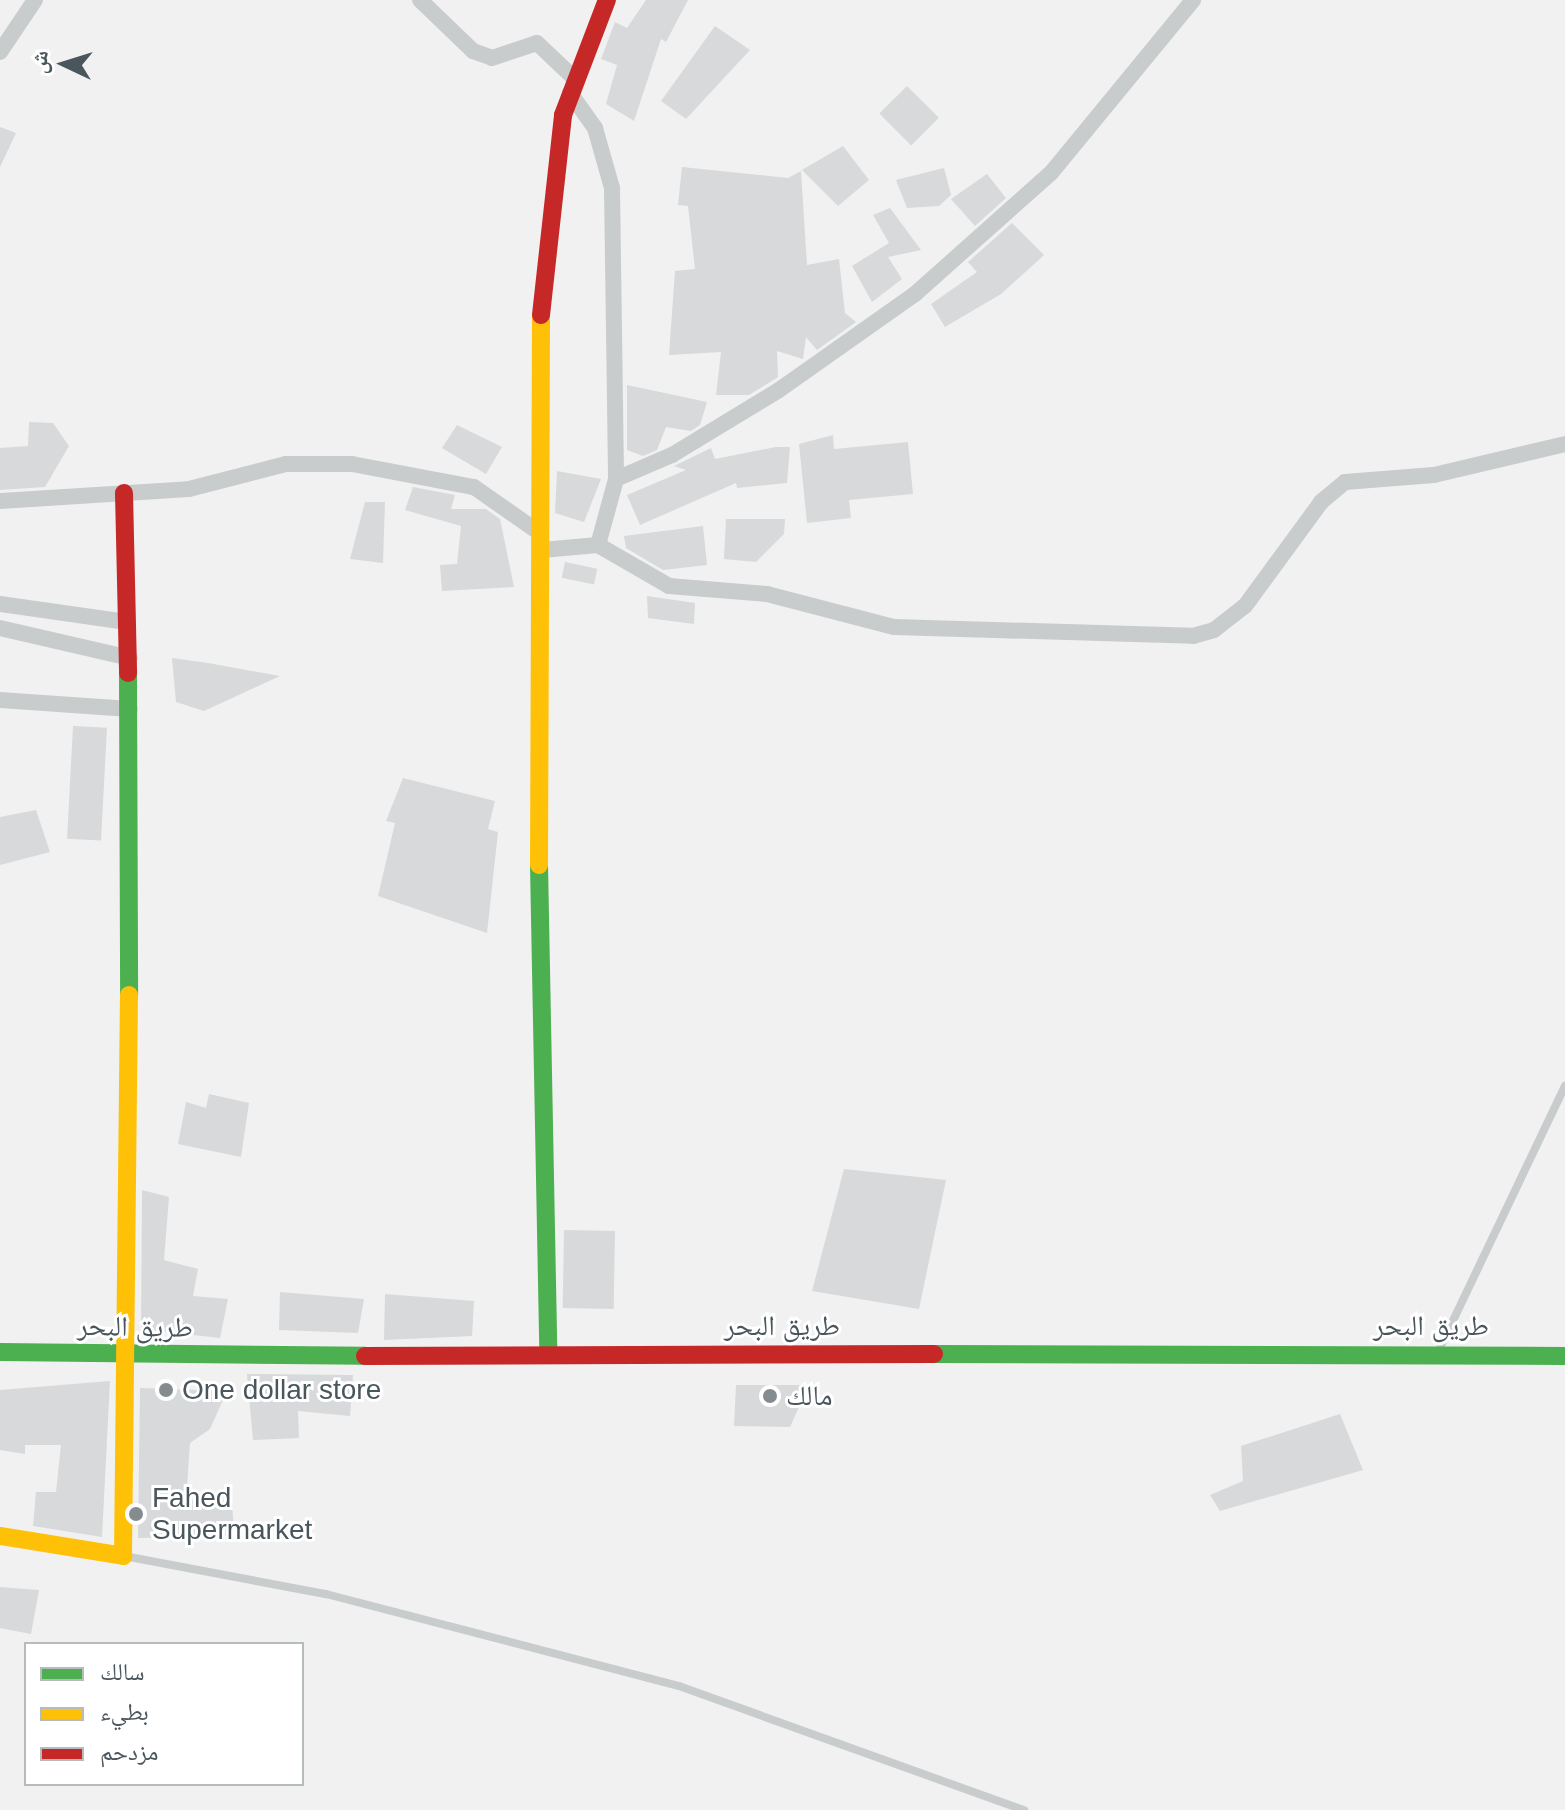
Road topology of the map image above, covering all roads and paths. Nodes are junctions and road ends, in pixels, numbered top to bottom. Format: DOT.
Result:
graph roads {
  1 [pos="35,0"];
  2 [pos="420,0"];
  3 [pos="607,0"];
  4 [pos="1193,0"];
  5 [pos="0,52"];
  6 [pos="573,86"];
  7 [pos="1565,444"];
  8 [pos="616,479"];
  9 [pos="124,493"];
  10 [pos="0,501"];
  11 [pos="542,542"];
  12 [pos="598,545"];
  13 [pos="0,604"];
  14 [pos="127,622"];
  15 [pos="0,628"];
  16 [pos="130,658"];
  17 [pos="0,700"];
  18 [pos="130,709"];
  19 [pos="1565,1086"];
  20 [pos="0,1352"];
  21 [pos="548,1352"];
  22 [pos="1438,1354"];
  23 [pos="123,1356"];
  24 [pos="1565,1356"];
  25 [pos="0,1536"];
  26 [pos="123,1556"];
  27 [pos="1024,1810"];
  1 -- 5 [label="street"];
  2 -- 6 [label="street"];
  3 -- 6 [label="street"];
  4 -- 8 [label="street"];
  6 -- 8 [label="street"];
  6 -- 11 [label="street"];
  7 -- 12 [label="street"];
  8 -- 12 [label="street"];
  9 -- 10 [label="street"];
  9 -- 11 [label="street"];
  9 -- 14 [label="street"];
  11 -- 12 [label="street"];
  11 -- 21 [label="street"];
  13 -- 14 [label="street"];
  14 -- 16 [label="street"];
  15 -- 16 [label="street"];
  16 -- 18 [label="street"];
  17 -- 18 [label="street"];
  18 -- 23 [label="street"];
  19 -- 22 [label="lane"];
  20 -- 23 [label="street, طريق البحر"];
  21 -- 22 [label="street, طريق البحر"];
  21 -- 23 [label="street, طريق البحر"];
  22 -- 24 [label="street, طريق البحر"];
  23 -- 26 [label="street"];
  25 -- 26 [label="street"];
  26 -- 27 [label="lane"];
}
